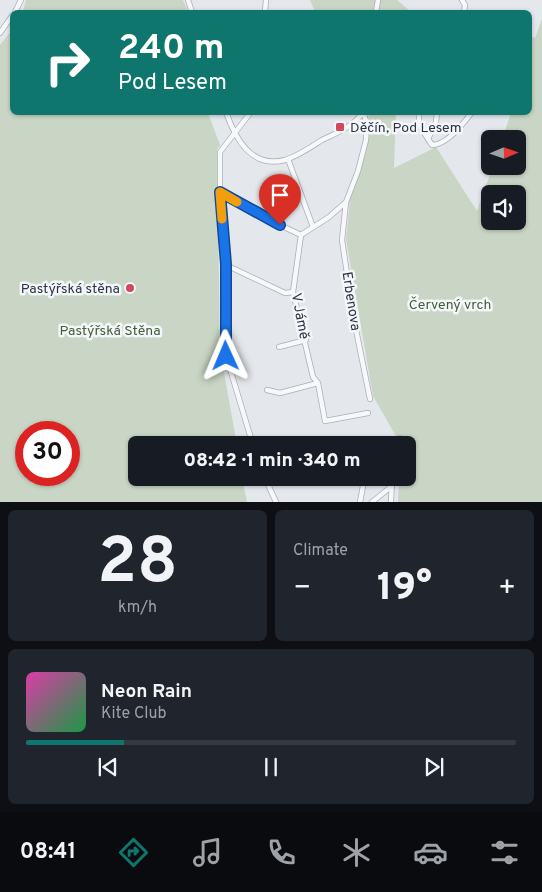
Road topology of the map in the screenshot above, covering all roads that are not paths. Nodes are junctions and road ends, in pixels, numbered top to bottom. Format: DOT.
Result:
graph roads {
  1 [pos="10,19"];
  2 [pos="0,33"];
  3 [pos="227,115"];
  4 [pos="248,115"];
  5 [pos="360,115"];
  6 [pos="364,115"];
  7 [pos="419,115"];
  8 [pos="437,115"];
  9 [pos="469,115"];
  10 [pos="233,133"];
  11 [pos="428,139"];
  12 [pos="288,159"];
  13 [pos="220,192"];
  14 [pos="346,202"];
  15 [pos="313,227"];
  16 [pos="301,235"];
  17 [pos="226,264"];
  18 [pos="293,292"];
  19 [pos="306,340"];
  20 [pos="279,346"];
  21 [pos="318,383"];
  22 [pos="267,390"];
  23 [pos="370,399"];
  24 [pos="368,413"];
  25 [pos="250,436"];
  26 [pos="269,486"];
  27 [pos="363,486"];
  28 [pos="392,486"];
  29 [pos="276,502"];
  30 [pos="360,502"];
  31 [pos="372,502"];
  32 [pos="391,502"];
  1 -- 2 [label="street"];
  3 -- 10 [label="street"];
  4 -- 10 [label="street"];
  5 -- 12 [label="street"];
  6 -- 14 [label="street"];
  7 -- 11 [label="street"];
  8 -- 11 [label="street"];
  9 -- 11 [label="street"];
  10 -- 12 [label="street"];
  10 -- 13 [label="street"];
  12 -- 15 [label="street"];
  13 -- 16 [label="street"];
  13 -- 17 [label="street"];
  14 -- 15 [label="street"];
  14 -- 23 [label="street, Erbenova"];
  15 -- 16 [label="street"];
  16 -- 18 [label="street, V Jámě"];
  17 -- 18 [label="street"];
  17 -- 25 [label="street"];
  18 -- 19 [label="street, V Jámě"];
  19 -- 20 [label="street"];
  19 -- 21 [label="street, V Jámě"];
  21 -- 22 [label="street"];
  21 -- 24 [label="street, V Jámě"];
  26 -- 29 [label="street"];
  27 -- 30 [label="street"];
  28 -- 31 [label="street"];
  28 -- 32 [label="street"];
}
